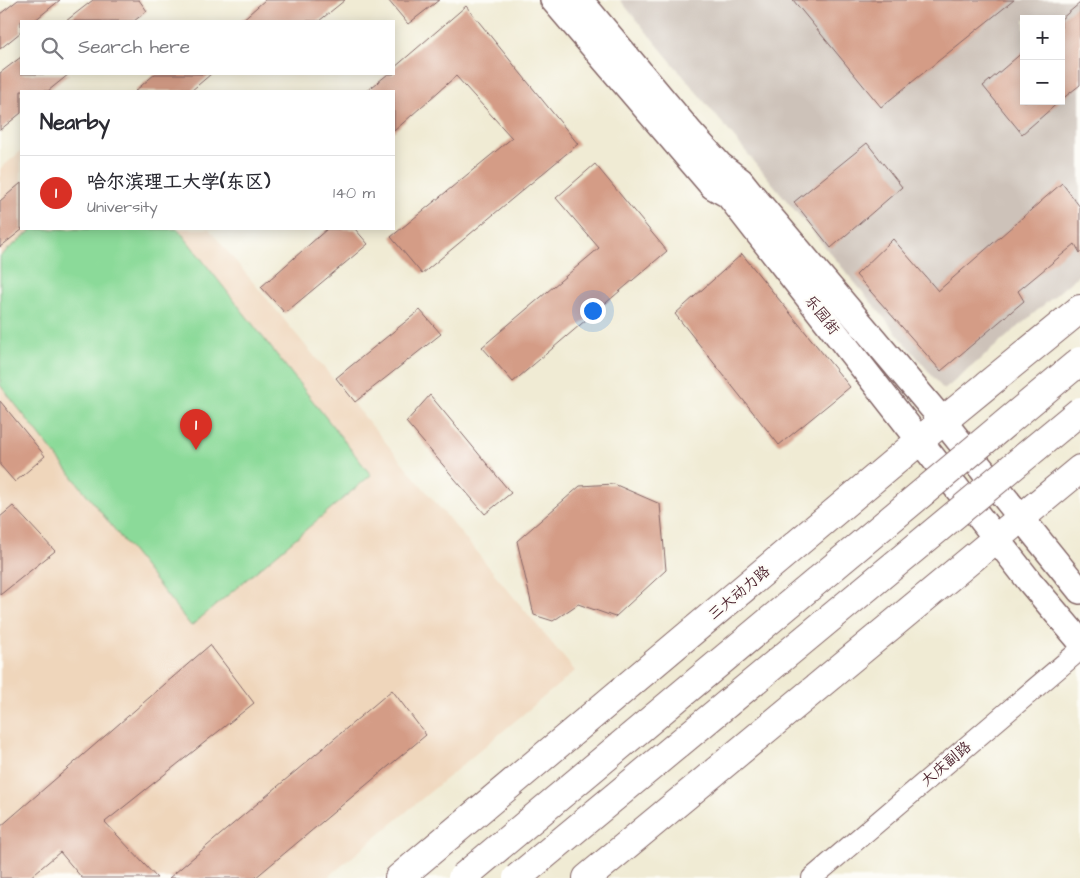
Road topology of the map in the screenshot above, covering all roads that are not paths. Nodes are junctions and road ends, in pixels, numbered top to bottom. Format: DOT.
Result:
graph roads {
  1 [pos="553,0"];
  2 [pos="580,0"];
  3 [pos="1080,309"];
  4 [pos="1080,361"];
  5 [pos="1080,412"];
  6 [pos="943,421"];
  7 [pos="920,441"];
  8 [pos="1080,469"];
  9 [pos="1020,519"];
  10 [pos="996,539"];
  11 [pos="1080,590"];
  12 [pos="1080,642"];
  13 [pos="1080,650"];
  14 [pos="399,878"];
  15 [pos="462,878"];
  16 [pos="517,878"];
  17 [pos="587,878"];
  18 [pos="812,878"];
  1 -- 7 [label="main road, 乐园街"];
  2 -- 6 [label="main road, 乐园街"];
  3 -- 6 [label="highway, 三大动力路"];
  4 -- 15 [label="highway, bridge"];
  5 -- 16 [label="highway, bridge"];
  6 -- 7 [label="highway, 三大动力路"];
  6 -- 9 [label="main road, 乐园街"];
  7 -- 10 [label="main road, 乐园街"];
  7 -- 14 [label="highway, 三大动力路"];
  8 -- 9 [label="highway"];
  9 -- 10 [label="highway"];
  9 -- 11 [label="main road, 乐园街"];
  10 -- 12 [label="main road, 乐园街"];
  10 -- 17 [label="highway"];
  13 -- 18 [label="street, 大庆副路"];
}
